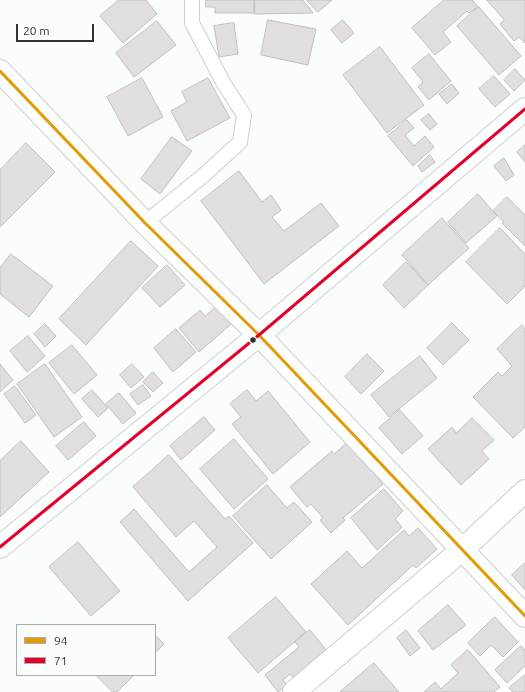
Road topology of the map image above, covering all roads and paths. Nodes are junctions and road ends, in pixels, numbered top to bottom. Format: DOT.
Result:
graph roads {
  1 [pos="192,0"];
  2 [pos="0,71"];
  3 [pos="525,109"];
  4 [pos="145,224"];
  5 [pos="259,335"];
  6 [pos="525,491"];
  7 [pos="0,547"];
  8 [pos="463,549"];
  9 [pos="525,616"];
  10 [pos="294,692"];
  1 -- 4 [label="lane"];
  2 -- 4 [label="street"];
  3 -- 5 [label="street"];
  4 -- 5 [label="street"];
  5 -- 7 [label="street"];
  5 -- 8 [label="street"];
  6 -- 8 [label="street"];
  8 -- 9 [label="street"];
  8 -- 10 [label="street"];
}
